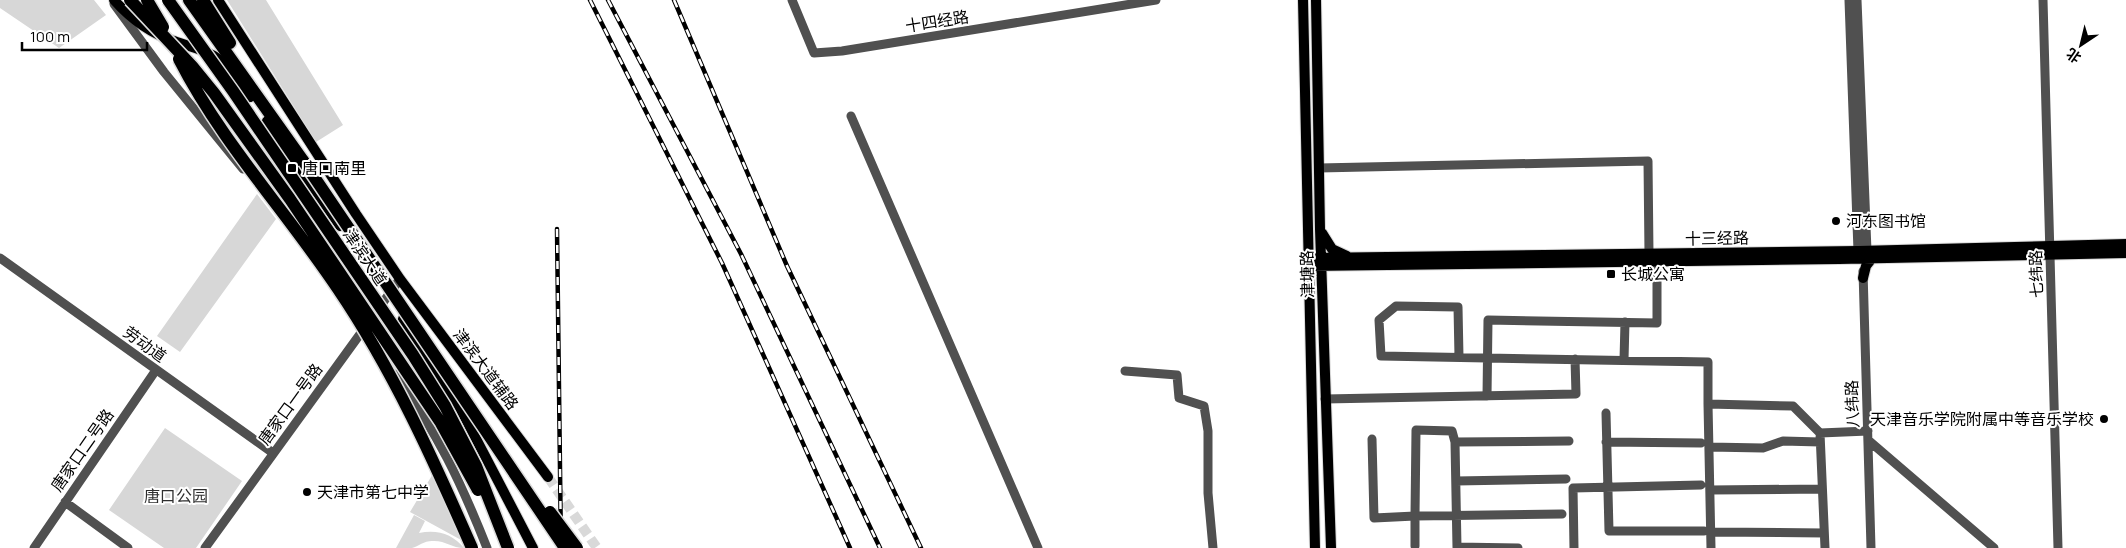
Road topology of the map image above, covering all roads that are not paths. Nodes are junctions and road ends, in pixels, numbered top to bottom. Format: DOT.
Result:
graph roads {
  1 [pos="113,0"];
  2 [pos="130,0"];
  3 [pos="147,0"];
  4 [pos="163,0"];
  5 [pos="168,0"];
  6 [pos="189,0"];
  7 [pos="203,0"];
  8 [pos="218,0"];
  9 [pos="792,0"];
  10 [pos="1156,0"];
  11 [pos="1303,0"];
  12 [pos="1316,0"];
  13 [pos="1849,0"];
  14 [pos="1857,0"];
  15 [pos="2043,0"];
  16 [pos="193,34"];
  17 [pos="851,116"];
  18 [pos="304,162"];
  19 [pos="1319,168"];
  20 [pos="1308,229"];
  21 [pos="1320,230"];
  22 [pos="2126,244"];
  23 [pos="2051,250"];
  24 [pos="2126,253"];
  25 [pos="1649,254"];
  26 [pos="1865,255"];
  27 [pos="0,258"];
  28 [pos="1323,258"];
  29 [pos="1839,259"];
  30 [pos="1308,262"];
  31 [pos="1355,262"];
  32 [pos="1657,262"];
  33 [pos="1863,278"];
  34 [pos="400,279"];
  35 [pos="388,295"];
  36 [pos="1625,322"];
  37 [pos="362,331"];
  38 [pos="1459,357"];
  39 [pos="1487,358"];
  40 [pos="1575,359"];
  41 [pos="1624,360"];
  42 [pos="156,370"];
  43 [pos="1124,371"];
  44 [pos="1487,396"];
  45 [pos="1325,399"];
  46 [pos="462,403"];
  47 [pos="1708,404"];
  48 [pos="1606,413"];
  49 [pos="1868,436"];
  50 [pos="1820,437"];
  51 [pos="1372,439"];
  52 [pos="1569,441"];
  53 [pos="1454,442"];
  54 [pos="1606,442"];
  55 [pos="1705,445"];
  56 [pos="273,453"];
  57 [pos="548,478"];
  58 [pos="1566,479"];
  59 [pos="1456,481"];
  60 [pos="1608,488"];
  61 [pos="1706,488"];
  62 [pos="1822,489"];
  63 [pos="65,502"];
  64 [pos="1456,514"];
  65 [pos="1562,514"];
  66 [pos="1415,516"];
  67 [pos="499,526"];
  68 [pos="1707,532"];
  69 [pos="1824,533"];
  70 [pos="1415,546"];
  71 [pos="34,548"];
  72 [pos="128,548"];
  73 [pos="205,548"];
  74 [pos="472,548"];
  75 [pos="487,548"];
  76 [pos="508,548"];
  77 [pos="533,548"];
  78 [pos="565,548"];
  79 [pos="577,548"];
  80 [pos="1038,548"];
  81 [pos="1213,548"];
  82 [pos="1315,548"];
  83 [pos="1330,548"];
  84 [pos="1457,548"];
  85 [pos="1518,548"];
  86 [pos="1574,548"];
  87 [pos="1711,548"];
  88 [pos="1825,548"];
  89 [pos="1871,548"];
  90 [pos="1994,548"];
  91 [pos="2058,548"];
  1 -- 35 [label="main road"];
  1 -- 37 [label="street"];
  2 -- 67 [label="highway, bridge"];
  3 -- 74 [label="highway, bridge"];
  4 -- 16 [label="highway"];
  5 -- 16 [label="highway, 津滨大道, bridge"];
  6 -- 18 [label="highway, 津滨大道"];
  7 -- 18 [label="highway"];
  8 -- 34 [label="main road, 津滨大道辅路"];
  9 -- 10 [label="street, 十四经路"];
  11 -- 20 [label="main road, 津塘路"];
  12 -- 19 [label="main road, 津塘路"];
  13 -- 26 [label="street"];
  14 -- 26 [label="street"];
  15 -- 23 [label="street, 七纬路"];
  16 -- 67 [label="highway, 津滨大道, bridge"];
  17 -- 80 [label="street"];
  18 -- 46 [label="highway, 津滨大道, bridge"];
  19 -- 21 [label="main road, 津塘路"];
  19 -- 25 [label="street"];
  20 -- 28 [label="main road"];
  20 -- 30 [label="main road, 津塘路"];
  21 -- 28 [label="main road, 津塘路"];
  21 -- 31 [label="main road"];
  22 -- 23 [label="main road, 十三经路"];
  23 -- 24 [label="main road, 十三经路"];
  23 -- 26 [label="main road, 十三经路"];
  23 -- 26 [label="main road, 十三经路"];
  23 -- 91 [label="street, 七纬路"];
  25 -- 26 [label="main road, 十三经路"];
  25 -- 31 [label="main road, 十三经路"];
  26 -- 29 [label="main road, 十三经路"];
  26 -- 33 [label="main road"];
  27 -- 42 [label="street, 劳动道"];
  28 -- 30 [label="main road, 十三经路"];
  28 -- 31 [label="main road, 十三经路"];
  28 -- 45 [label="main road, 津塘路"];
  29 -- 32 [label="main road, 十三经路"];
  29 -- 33 [label="main road"];
  30 -- 82 [label="main road, 津塘路"];
  31 -- 32 [label="main road, 十三经路"];
  32 -- 36 [label="street"];
  33 -- 49 [label="street, 八纬路"];
  34 -- 35 [label="street, 唐家口一号路"];
  34 -- 57 [label="main road, 津滨大道辅路"];
  35 -- 37 [label="street, 唐家口一号路"];
  35 -- 46 [label="main road"];
  36 -- 39 [label="street"];
  36 -- 41 [label="street"];
  37 -- 56 [label="street, 唐家口一号路"];
  37 -- 75 [label="street"];
  38 -- 38 [label="street"];
  38 -- 39 [label="street"];
  39 -- 40 [label="street"];
  39 -- 44 [label="street"];
  40 -- 41 [label="street"];
  40 -- 44 [label="street"];
  41 -- 47 [label="street"];
  42 -- 56 [label="street, 劳动道"];
  42 -- 63 [label="street, 唐家口二号路"];
  43 -- 81 [label="street"];
  44 -- 45 [label="street"];
  45 -- 83 [label="main road, 津塘路"];
  46 -- 77 [label="main road, 津滨大道"];
  46 -- 78 [label="highway, bridge"];
  46 -- 79 [label="highway, bridge"];
  47 -- 50 [label="street"];
  47 -- 55 [label="street"];
  48 -- 54 [label="street"];
  49 -- 50 [label="street"];
  49 -- 89 [label="street, 八纬路"];
  49 -- 90 [label="street"];
  50 -- 55 [label="street"];
  50 -- 62 [label="street"];
  51 -- 66 [label="street"];
  52 -- 53 [label="street"];
  53 -- 59 [label="street"];
  53 -- 66 [label="street"];
  54 -- 55 [label="street"];
  54 -- 60 [label="street"];
  55 -- 61 [label="street"];
  56 -- 73 [label="street, 唐家口一号路"];
  58 -- 59 [label="street"];
  59 -- 64 [label="street"];
  60 -- 61 [label="street"];
  60 -- 68 [label="street"];
  60 -- 86 [label="street"];
  61 -- 62 [label="street"];
  61 -- 68 [label="street"];
  62 -- 69 [label="street"];
  63 -- 71 [label="street, 唐家口二号路"];
  63 -- 72 [label="street"];
  64 -- 65 [label="street"];
  64 -- 66 [label="street"];
  64 -- 84 [label="street"];
  66 -- 70 [label="street"];
  67 -- 76 [label="highway, 津滨大道, bridge"];
  68 -- 69 [label="street"];
  68 -- 87 [label="street"];
  69 -- 88 [label="street"];
  84 -- 85 [label="street"];
}
